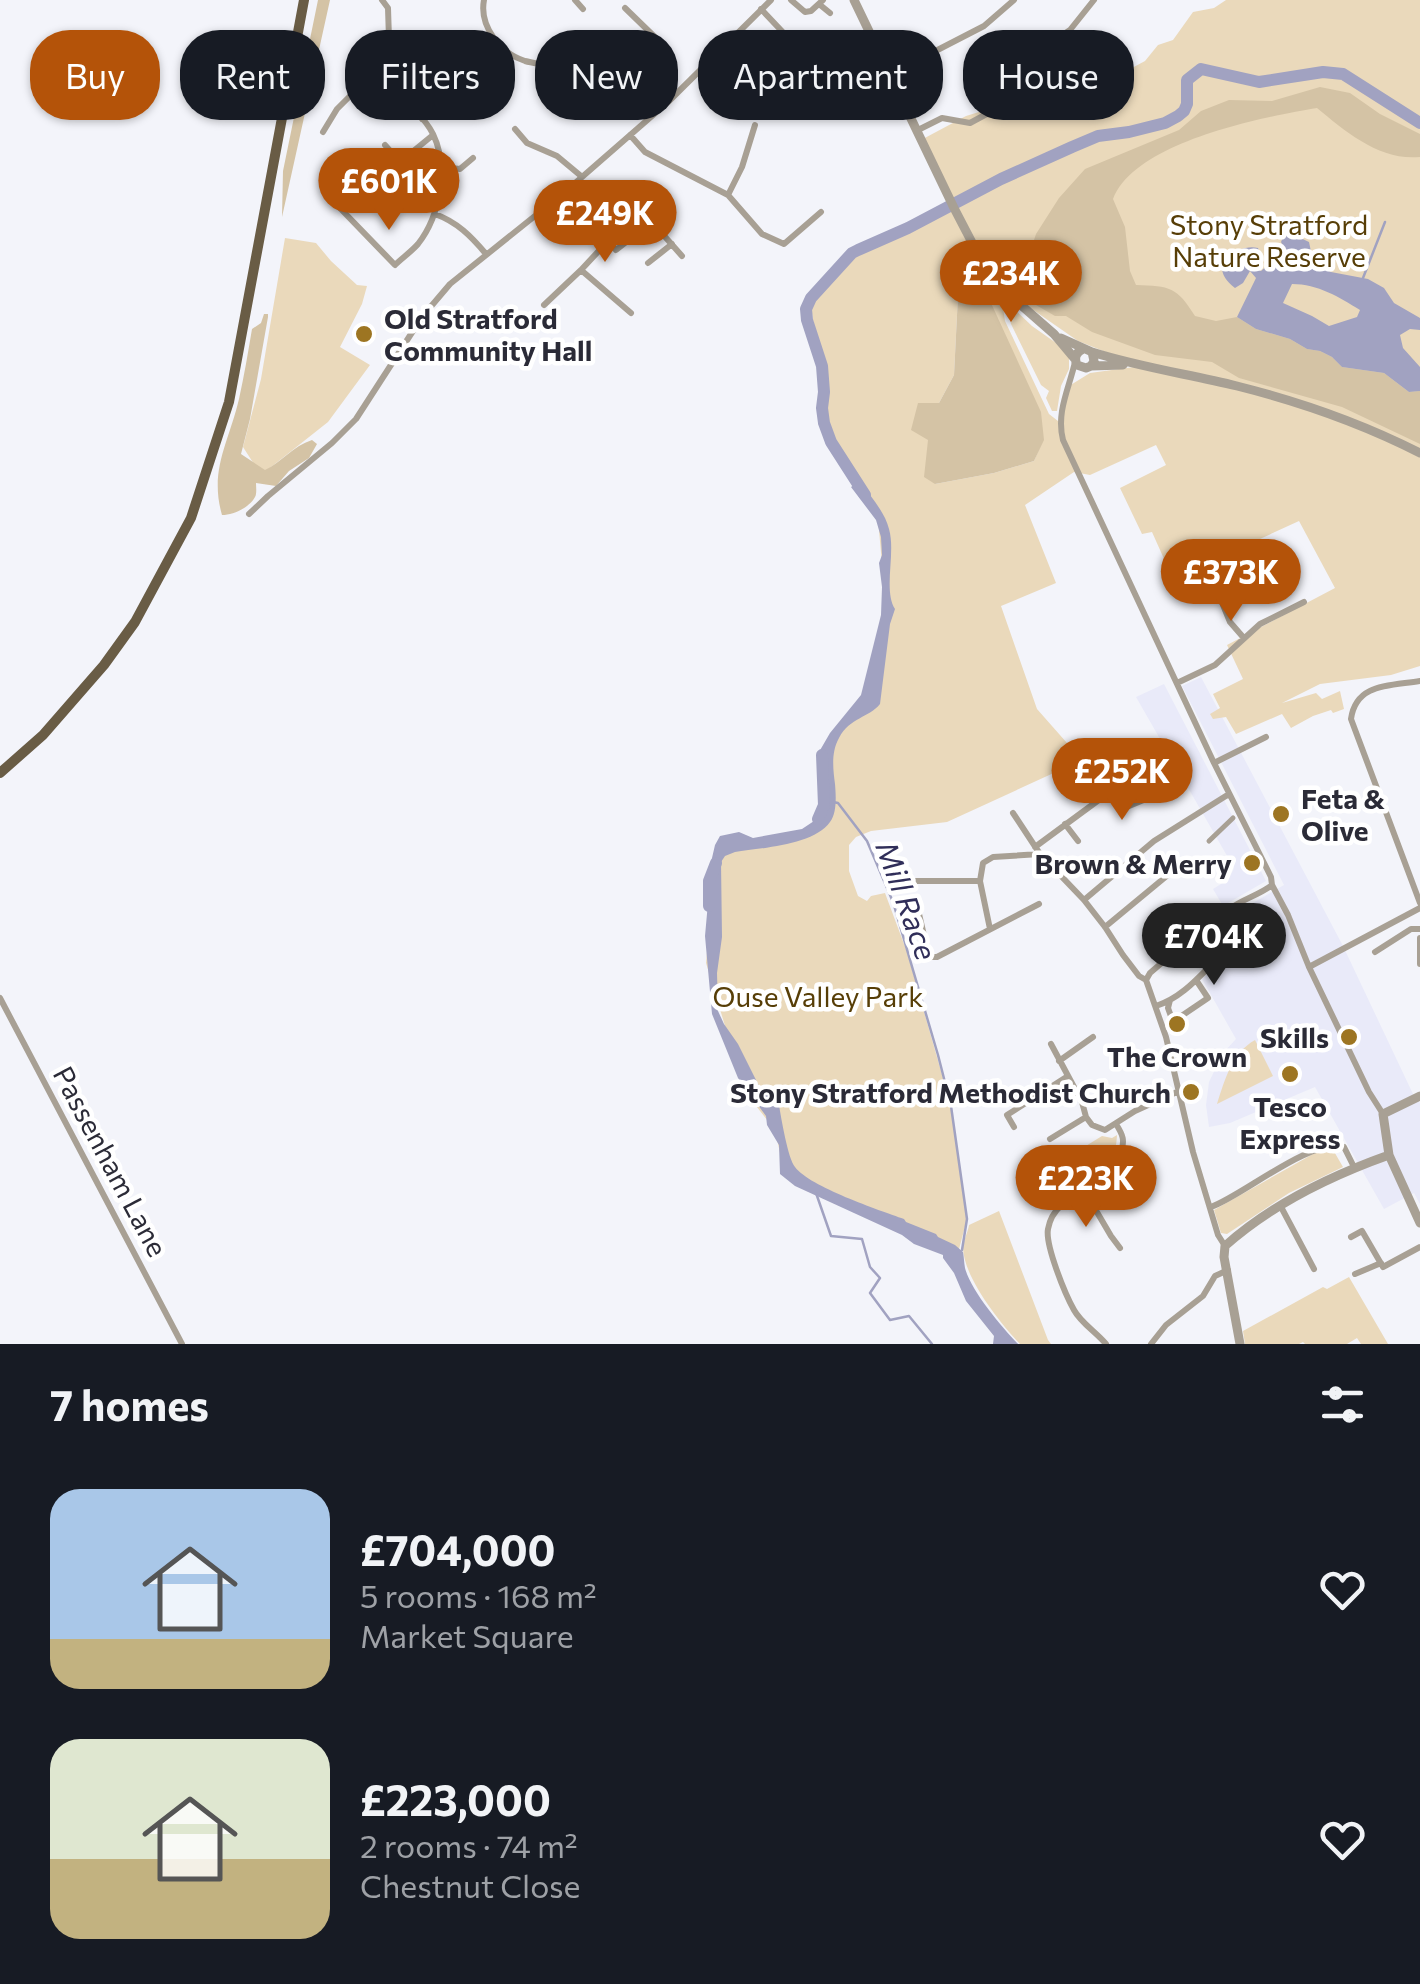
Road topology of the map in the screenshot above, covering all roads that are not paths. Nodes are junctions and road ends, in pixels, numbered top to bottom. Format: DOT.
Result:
graph roads {
  1 [pos="304,0"];
  2 [pos="382,0"];
  3 [pos="484,0"];
  4 [pos="575,0"];
  5 [pos="771,0"];
  6 [pos="791,0"];
  7 [pos="854,0"];
  8 [pos="1014,0"];
  9 [pos="1094,0"];
  10 [pos="821,2"];
  11 [pos="624,8"];
  12 [pos="761,9"];
  13 [pos="583,10"];
  14 [pos="830,14"];
  15 [pos="389,30"];
  16 [pos="647,30"];
  17 [pos="781,30"];
  18 [pos="868,30"];
  19 [pos="943,48"];
  20 [pos="535,63"];
  21 [pos="678,92"];
  22 [pos="345,101"];
  23 [pos="423,120"];
  24 [pos="647,120"];
  25 [pos="911,120"];
  26 [pos="755,125"];
  27 [pos="515,129"];
  28 [pos="916,131"];
  29 [pos="323,132"];
  30 [pos="433,135"];
  31 [pos="630,135"];
  32 [pos="384,145"];
  33 [pos="473,158"];
  34 [pos="442,167"];
  35 [pos="581,176"];
  36 [pos="363,182"];
  37 [pos="566,191"];
  38 [pos="728,195"];
  39 [pos="821,212"];
  40 [pos="436,214"];
  41 [pos="608,241"];
  42 [pos="672,244"];
  43 [pos="486,254"];
  44 [pos="682,256"];
  45 [pos="648,263"];
  46 [pos="581,270"];
  47 [pos="544,306"];
  48 [pos="630,312"];
  49 [pos="1054,334"];
  50 [pos="1087,351"];
  51 [pos="1075,360"];
  52 [pos="1131,364"];
  53 [pos="1088,367"];
  54 [pos="1069,386"];
  55 [pos="1420,453"];
  56 [pos="249,514"];
  57 [pos="1219,595"];
  58 [pos="1304,602"];
  59 [pos="1244,637"];
  60 [pos="1420,680"];
  61 [pos="1176,682"];
  62 [pos="1266,736"];
  63 [pos="1214,763"];
  64 [pos="0,773"];
  65 [pos="1229,794"];
  66 [pos="1146,799"];
  67 [pos="1014,813"];
  68 [pos="1232,818"];
  69 [pos="1065,824"];
  70 [pos="1208,840"];
  71 [pos="1078,841"];
  72 [pos="1038,850"];
  73 [pos="1186,860"];
  74 [pos="922,870"];
  75 [pos="913,881"];
  76 [pos="923,881"];
  77 [pos="980,881"];
  78 [pos="1272,885"];
  79 [pos="1418,887"];
  80 [pos="1084,900"];
  81 [pos="1039,904"];
  82 [pos="1420,906"];
  83 [pos="920,914"];
  84 [pos="1105,927"];
  85 [pos="990,930"];
  86 [pos="1420,930"];
  87 [pos="1420,938"];
  88 [pos="1205,947"];
  89 [pos="1375,952"];
  90 [pos="1420,964"];
  91 [pos="1309,967"];
  92 [pos="1196,980"];
  93 [pos="1146,981"];
  94 [pos="1218,990"];
  95 [pos="1208,997"];
  96 [pos="0,998"];
  97 [pos="1170,1000"];
  98 [pos="1156,1006"];
  99 [pos="1093,1037"];
  100 [pos="1051,1044"];
  101 [pos="1059,1061"];
  102 [pos="1068,1076"];
  103 [pos="1179,1091"];
  104 [pos="1420,1096"];
  105 [pos="1002,1106"];
  106 [pos="1383,1114"];
  107 [pos="1007,1115"];
  108 [pos="1086,1117"];
  109 [pos="1116,1124"];
  110 [pos="1014,1127"];
  111 [pos="1050,1139"];
  112 [pos="1389,1155"];
  113 [pos="1354,1168"];
  114 [pos="1084,1190"];
  115 [pos="1280,1206"];
  116 [pos="1211,1207"];
  117 [pos="1420,1223"];
  118 [pos="1351,1237"];
  119 [pos="1225,1246"];
  120 [pos="1420,1247"];
  121 [pos="1120,1248"];
  122 [pos="1380,1263"];
  123 [pos="1314,1268"];
  124 [pos="1228,1270"];
  125 [pos="1355,1274"];
  126 [pos="182,1344"];
  127 [pos="1106,1344"];
  128 [pos="1152,1344"];
  129 [pos="1240,1344"];
  1 -- 64 [label="main road"];
  2 -- 15 [label="street"];
  3 -- 20 [label="street"];
  4 -- 13 [label="street"];
  5 -- 12 [label="street"];
  6 -- 10 [label="street"];
  7 -- 18 [label="street"];
  8 -- 19 [label="street"];
  9 -- 28 [label="street"];
  10 -- 14 [label="street"];
  11 -- 16 [label="street"];
  12 -- 17 [label="street"];
  12 -- 21 [label="street"];
  22 -- 29 [label="street"];
  23 -- 30 [label="street"];
  24 -- 31 [label="street"];
  25 -- 28 [label="street"];
  26 -- 38 [label="street"];
  27 -- 35 [label="street"];
  28 -- 49 [label="street"];
  30 -- 32 [label="street"];
  30 -- 34 [label="street"];
  31 -- 35 [label="street"];
  31 -- 38 [label="street"];
  33 -- 34 [label="street"];
  34 -- 40 [label="street"];
  35 -- 37 [label="street"];
  36 -- 40 [label="street"];
  37 -- 41 [label="street"];
  37 -- 43 [label="street"];
  38 -- 39 [label="street"];
  40 -- 43 [label="street"];
  41 -- 42 [label="street"];
  41 -- 46 [label="street"];
  42 -- 44 [label="street"];
  42 -- 45 [label="street"];
  43 -- 56 [label="street"];
  46 -- 47 [label="street"];
  46 -- 48 [label="street"];
  49 -- 50 [label="street"];
  49 -- 51 [label="street"];
  50 -- 51 [label="street"];
  50 -- 52 [label="street"];
  50 -- 53 [label="street"];
  51 -- 53 [label="street"];
  51 -- 54 [label="street"];
  52 -- 53 [label="street"];
  52 -- 55 [label="street"];
  53 -- 54 [label="street"];
  54 -- 61 [label="street"];
  57 -- 59 [label="street"];
  58 -- 59 [label="street"];
  59 -- 61 [label="street"];
  60 -- 79 [label="street"];
  61 -- 63 [label="street"];
  62 -- 63 [label="street"];
  63 -- 65 [label="street"];
  65 -- 78 [label="street"];
  65 -- 80 [label="street"];
  66 -- 69 [label="street"];
  67 -- 72 [label="street"];
  68 -- 70 [label="street"];
  69 -- 71 [label="street"];
  69 -- 72 [label="street"];
  72 -- 77 [label="street"];
  72 -- 80 [label="street"];
  73 -- 84 [label="street"];
  74 -- 76 [label="street"];
  75 -- 76 [label="street"];
  76 -- 77 [label="street"];
  77 -- 85 [label="street"];
  78 -- 91 [label="street"];
  78 -- 93 [label="street"];
  79 -- 82 [label="street"];
  80 -- 84 [label="street"];
  81 -- 85 [label="street"];
  82 -- 91 [label="street"];
  83 -- 85 [label="street"];
  84 -- 93 [label="street"];
  86 -- 89 [label="street"];
  87 -- 90 [label="street"];
  88 -- 92 [label="street"];
  91 -- 106 [label="street"];
  92 -- 95 [label="street"];
  92 -- 97 [label="street"];
  93 -- 98 [label="street"];
  94 -- 95 [label="street"];
  95 -- 97 [label="street"];
  96 -- 126 [label="street, Passenham Lane"];
  97 -- 98 [label="street"];
  98 -- 103 [label="street"];
  99 -- 101 [label="street"];
  100 -- 101 [label="street"];
  101 -- 102 [label="street"];
  102 -- 107 [label="street"];
  102 -- 108 [label="street"];
  103 -- 109 [label="street"];
  103 -- 116 [label="street"];
  104 -- 106 [label="street"];
  105 -- 107 [label="street"];
  106 -- 112 [label="street"];
  107 -- 110 [label="street"];
  108 -- 109 [label="street"];
  108 -- 111 [label="street"];
  109 -- 114 [label="street"];
  112 -- 113 [label="street"];
  112 -- 117 [label="street"];
  113 -- 115 [label="street"];
  113 -- 116 [label="street"];
  114 -- 121 [label="street"];
  114 -- 127 [label="street"];
  115 -- 119 [label="street"];
  115 -- 123 [label="street"];
  116 -- 119 [label="street"];
  118 -- 122 [label="street"];
  119 -- 124 [label="street"];
  120 -- 122 [label="street"];
  122 -- 125 [label="street"];
  124 -- 128 [label="street"];
  124 -- 129 [label="street"];
}
